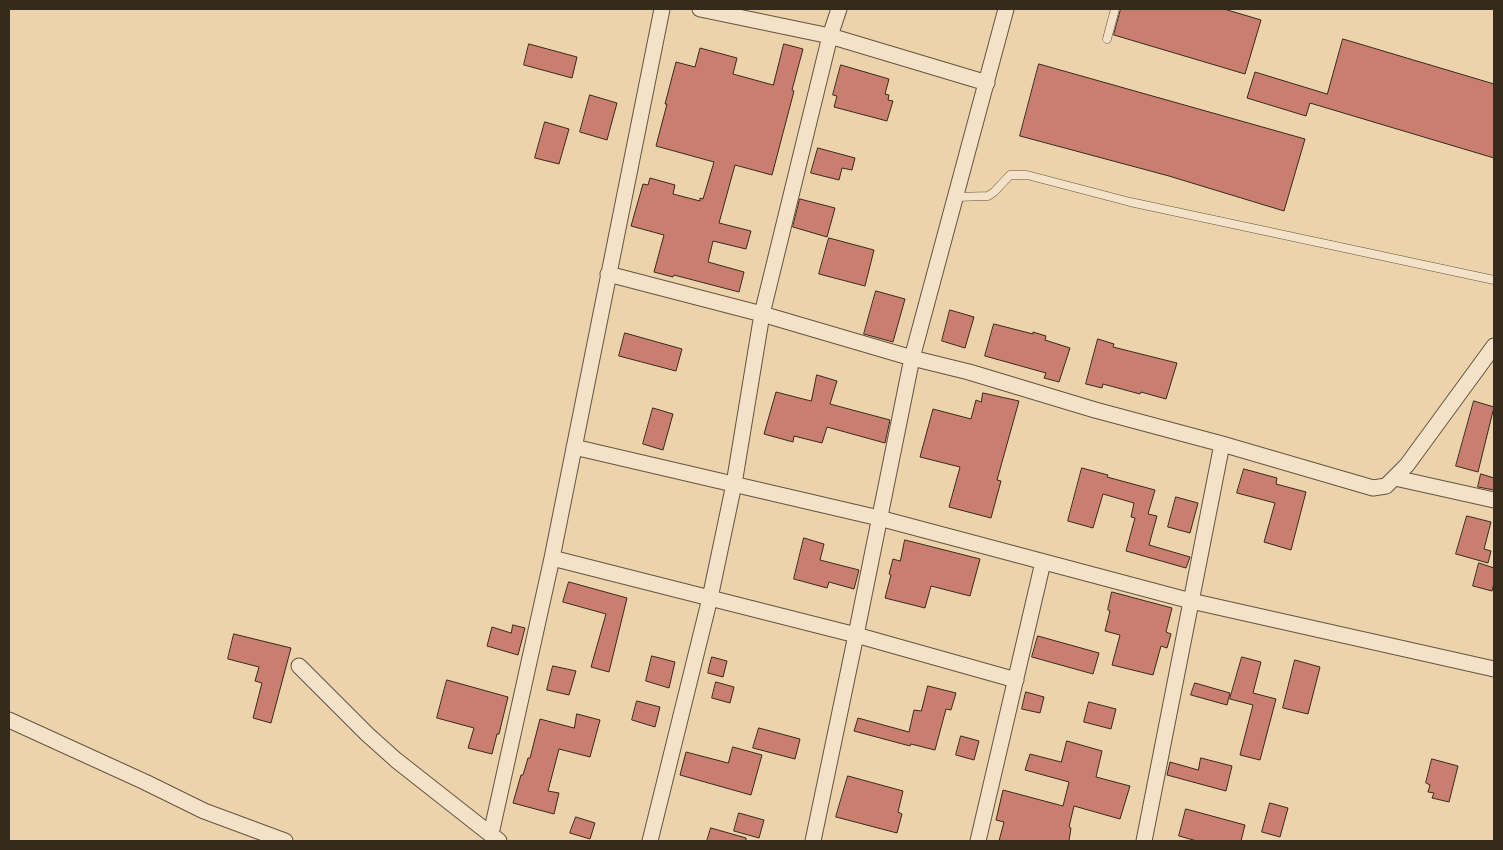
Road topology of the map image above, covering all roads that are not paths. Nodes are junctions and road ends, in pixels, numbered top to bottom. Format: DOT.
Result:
graph roads {
  1 [pos="662,9"];
  2 [pos="700,9"];
  3 [pos="839,9"];
  4 [pos="1006,9"];
  5 [pos="1115,9"];
  6 [pos="830,36"];
  7 [pos="1107,40"];
  8 [pos="987,83"];
  9 [pos="956,197"];
  10 [pos="608,274"];
  11 [pos="1494,280"];
  12 [pos="762,314"];
  13 [pos="1494,348"];
  14 [pos="912,358"];
  15 [pos="1222,444"];
  16 [pos="574,447"];
  17 [pos="1395,478"];
  18 [pos="734,484"];
  19 [pos="1494,500"];
  20 [pos="879,518"];
  21 [pos="552,558"];
  22 [pos="1043,562"];
  23 [pos="710,598"];
  24 [pos="1191,601"];
  25 [pos="856,635"];
  26 [pos="299,666"];
  27 [pos="1494,669"];
  28 [pos="1016,680"];
  29 [pos="9,720"];
  30 [pos="495,838"];
  31 [pos="285,841"];
  32 [pos="650,841"];
  33 [pos="813,841"];
  34 [pos="978,841"];
  35 [pos="1144,841"];
  1 -- 10 [label="street"];
  2 -- 6 [label="street"];
  3 -- 6 [label="street"];
  4 -- 8 [label="street"];
  5 -- 7 [label="lane"];
  6 -- 8 [label="street"];
  6 -- 12 [label="street"];
  8 -- 9 [label="street"];
  9 -- 11 [label="lane"];
  9 -- 14 [label="street"];
  10 -- 12 [label="street"];
  10 -- 16 [label="street"];
  12 -- 14 [label="street"];
  12 -- 18 [label="street"];
  13 -- 17 [label="street"];
  14 -- 15 [label="street"];
  14 -- 20 [label="street"];
  15 -- 17 [label="street"];
  15 -- 24 [label="street"];
  16 -- 18 [label="street"];
  16 -- 21 [label="street"];
  17 -- 19 [label="street"];
  18 -- 20 [label="street"];
  18 -- 23 [label="street"];
  20 -- 22 [label="street"];
  20 -- 25 [label="street"];
  21 -- 23 [label="street"];
  21 -- 30 [label="street"];
  22 -- 24 [label="street"];
  22 -- 28 [label="street"];
  23 -- 25 [label="street"];
  23 -- 32 [label="street"];
  24 -- 27 [label="street"];
  24 -- 35 [label="street"];
  25 -- 28 [label="street"];
  25 -- 33 [label="street"];
  26 -- 30 [label="street"];
  28 -- 34 [label="street"];
  29 -- 31 [label="street"];
}
